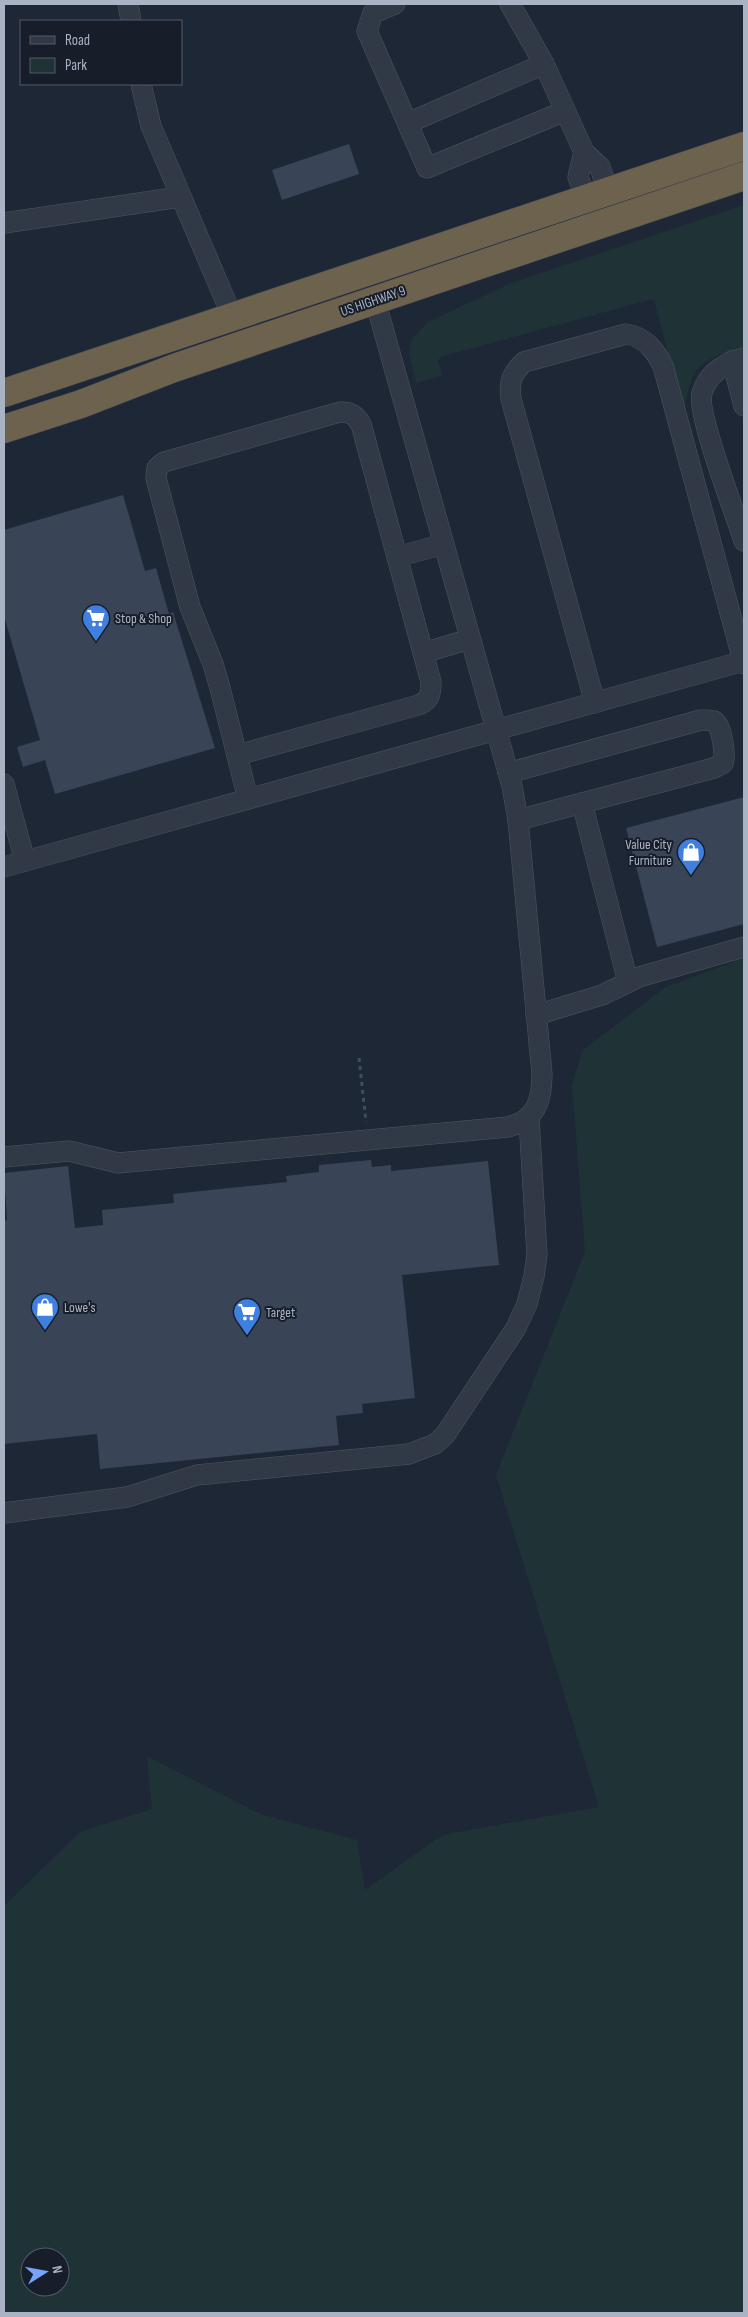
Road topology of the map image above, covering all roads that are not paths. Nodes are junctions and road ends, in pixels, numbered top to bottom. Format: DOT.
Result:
graph roads {
  1 [pos="128,4"];
  2 [pos="395,4"];
  3 [pos="510,4"];
  4 [pos="131,20"];
  5 [pos="544,64"];
  6 [pos="141,85"];
  7 [pos="565,111"];
  8 [pos="408,123"];
  9 [pos="744,146"];
  10 [pos="744,176"];
  11 [pos="597,196"];
  12 [pos="180,197"];
  13 [pos="4,223"];
  14 [pos="375,300"];
  15 [pos="232,316"];
  16 [pos="738,360"];
  17 [pos="4,393"];
  18 [pos="744,406"];
  19 [pos="5,430"];
  20 [pos="744,541"];
  21 [pos="444,544"];
  22 [pos="397,557"];
  23 [pos="470,639"];
  24 [pos="423,653"];
  25 [pos="744,662"];
  26 [pos="595,703"];
  27 [pos="496,731"];
  28 [pos="237,755"];
  29 [pos="508,773"];
  30 [pos="4,784"];
  31 [pos="248,799"];
  32 [pos="582,803"];
  33 [pos="518,820"];
  34 [pos="25,861"];
  35 [pos="4,866"];
  36 [pos="744,947"];
  37 [pos="628,982"];
  38 [pos="536,1015"];
  39 [pos="529,1118"];
  40 [pos="4,1157"];
  41 [pos="4,1513"];
  1 -- 4 [label="lane"];
  2 -- 8 [label="lane"];
  3 -- 5 [label="lane"];
  5 -- 7 [label="lane"];
  5 -- 8 [label="lane"];
  6 -- 12 [label="lane"];
  7 -- 8 [label="lane"];
  7 -- 11 [label="lane"];
  9 -- 11 [label="highway"];
  10 -- 14 [label="highway, US HIGHWAY 9"];
  11 -- 15 [label="highway"];
  12 -- 13 [label="lane"];
  12 -- 15 [label="lane"];
  14 -- 19 [label="highway, US HIGHWAY 9"];
  14 -- 21 [label="lane"];
  15 -- 17 [label="highway"];
  16 -- 18 [label="lane"];
  16 -- 20 [label="lane"];
  21 -- 22 [label="lane"];
  21 -- 23 [label="lane"];
  22 -- 24 [label="lane"];
  22 -- 28 [label="lane"];
  23 -- 24 [label="lane"];
  23 -- 27 [label="lane"];
  24 -- 28 [label="lane"];
  25 -- 26 [label="lane"];
  25 -- 26 [label="lane"];
  26 -- 27 [label="lane"];
  27 -- 29 [label="lane"];
  27 -- 31 [label="lane"];
  28 -- 31 [label="lane"];
  29 -- 32 [label="lane"];
  29 -- 33 [label="lane"];
  30 -- 34 [label="lane"];
  31 -- 34 [label="lane"];
  32 -- 33 [label="lane"];
  32 -- 37 [label="lane"];
  33 -- 38 [label="lane"];
  34 -- 35 [label="lane"];
  36 -- 37 [label="lane"];
  37 -- 38 [label="lane"];
  38 -- 39 [label="lane"];
  39 -- 40 [label="lane"];
  39 -- 41 [label="lane"];
}
